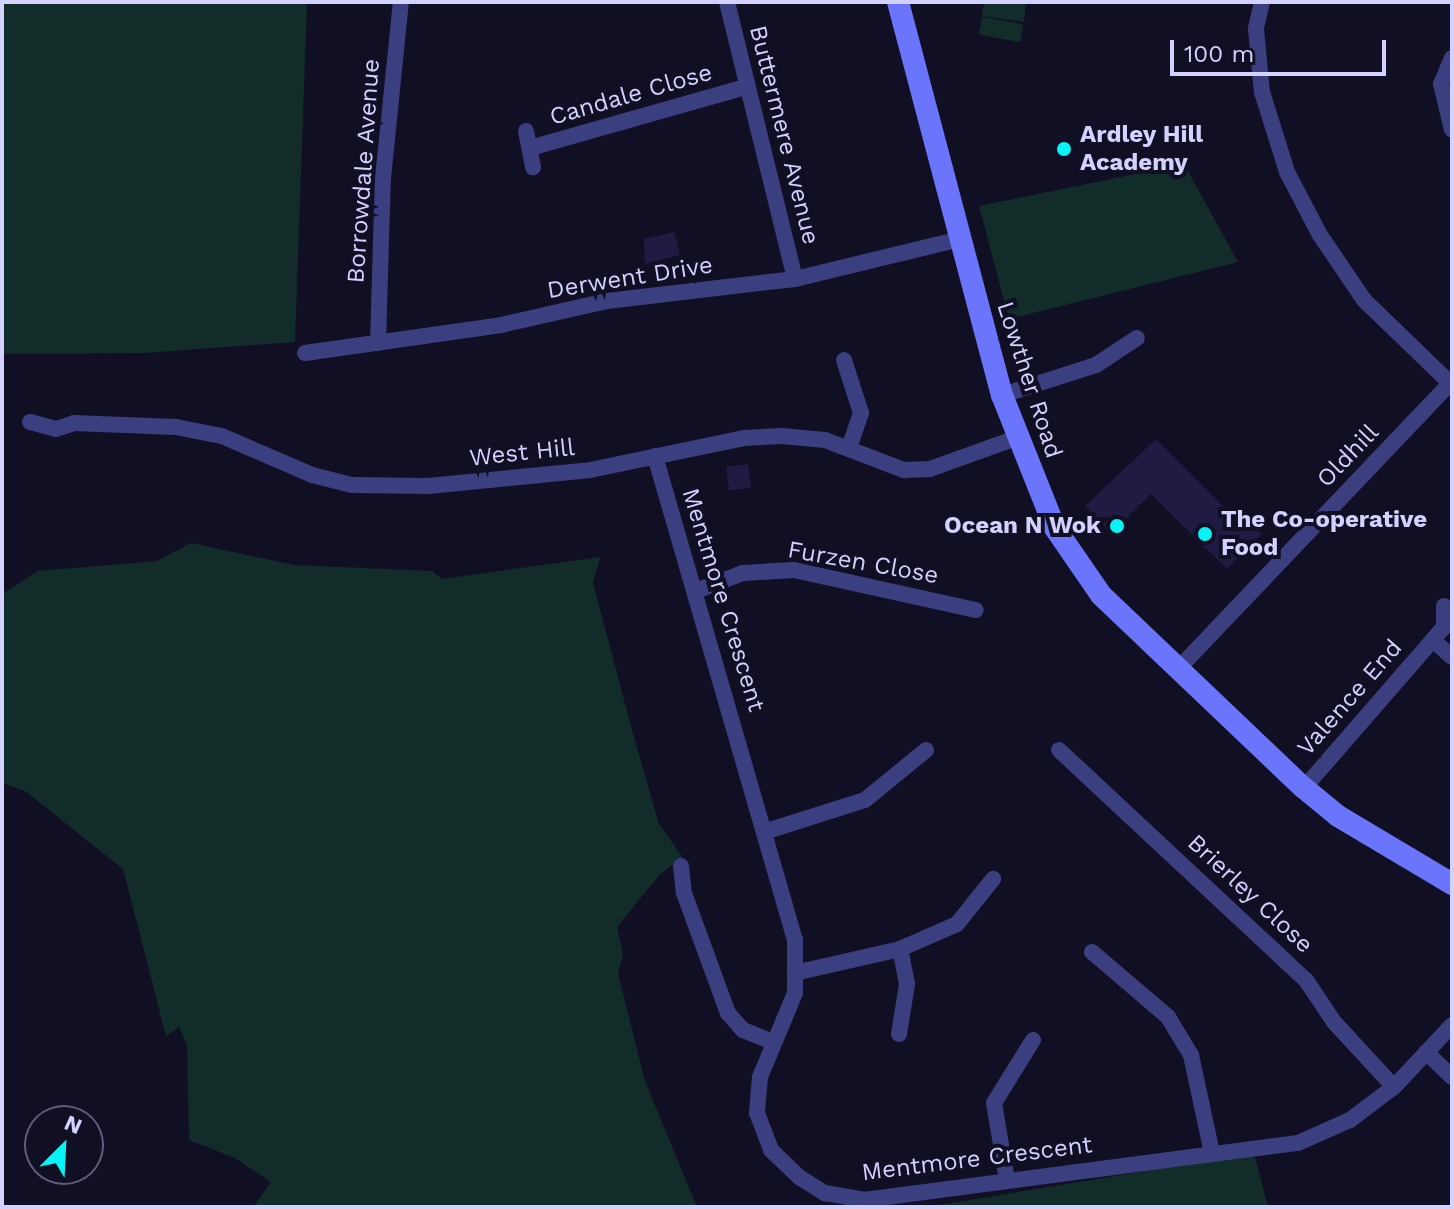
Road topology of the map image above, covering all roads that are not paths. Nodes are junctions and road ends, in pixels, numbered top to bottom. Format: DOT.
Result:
graph roads {
  1 [pos="401,2"];
  2 [pos="727,2"];
  3 [pos="898,2"];
  4 [pos="1262,2"];
  5 [pos="1452,58"];
  6 [pos="745,87"];
  7 [pos="1452,130"];
  8 [pos="533,167"];
  9 [pos="960,239"];
  10 [pos="795,279"];
  11 [pos="1137,338"];
  12 [pos="378,343"];
  13 [pos="305,353"];
  14 [pos="844,360"];
  15 [pos="1451,382"];
  16 [pos="1002,395"];
  17 [pos="30,422"];
  18 [pos="1016,438"];
  19 [pos="849,448"];
  20 [pos="655,456"];
  21 [pos="696,591"];
  22 [pos="1444,606"];
  23 [pos="976,610"];
  24 [pos="1433,640"];
  25 [pos="1452,657"];
  26 [pos="1179,668"];
  27 [pos="926,750"];
  28 [pos="1059,750"];
  29 [pos="1304,788"];
  30 [pos="767,831"];
  31 [pos="681,866"];
  32 [pos="993,879"];
  33 [pos="1452,884"];
  34 [pos="900,949"];
  35 [pos="1092,952"];
  36 [pos="799,972"];
  37 [pos="1452,1025"];
  38 [pos="899,1034"];
  39 [pos="1033,1040"];
  40 [pos="773,1042"];
  41 [pos="1426,1052"];
  42 [pos="1452,1077"];
  43 [pos="1394,1087"];
  44 [pos="1212,1153"];
  45 [pos="1007,1180"];
  1 -- 12 [label="street, Borrowdale Avenue"];
  2 -- 6 [label="street, Buttermere Avenue"];
  3 -- 9 [label="street, Lowther Road"];
  4 -- 15 [label="street"];
  5 -- 7 [label="street"];
  6 -- 8 [label="street, Candale Close"];
  6 -- 10 [label="street, Buttermere Avenue"];
  9 -- 10 [label="street, Derwent Drive"];
  9 -- 16 [label="street, Lowther Road"];
  10 -- 12 [label="street, Derwent Drive"];
  11 -- 16 [label="street"];
  12 -- 13 [label="street, Derwent Drive"];
  14 -- 19 [label="street"];
  15 -- 26 [label="street, Oldhill"];
  16 -- 18 [label="street, Lowther Road"];
  17 -- 20 [label="street, West Hill"];
  18 -- 19 [label="street, West Hill"];
  18 -- 26 [label="street, Lowther Road"];
  19 -- 20 [label="street, West Hill"];
  20 -- 21 [label="street, Mentmore Crescent"];
  21 -- 23 [label="street, Furzen Close"];
  21 -- 30 [label="street, Mentmore Crescent"];
  22 -- 24 [label="street, Valence End"];
  24 -- 25 [label="street, Valence End"];
  24 -- 29 [label="street, Valence End"];
  26 -- 29 [label="street, Lowther Road"];
  27 -- 30 [label="street"];
  28 -- 43 [label="street, Brierley Close"];
  29 -- 33 [label="street, Lowther Road"];
  30 -- 36 [label="street, Mentmore Crescent"];
  31 -- 40 [label="street"];
  32 -- 34 [label="street"];
  34 -- 36 [label="street"];
  34 -- 38 [label="street"];
  35 -- 44 [label="street"];
  36 -- 40 [label="street, Mentmore Crescent"];
  37 -- 41 [label="street, Mentmore Crescent"];
  39 -- 45 [label="street"];
  40 -- 45 [label="street, Mentmore Crescent"];
  41 -- 42 [label="street"];
  41 -- 43 [label="street, Mentmore Crescent"];
  43 -- 44 [label="street, Mentmore Crescent"];
  44 -- 45 [label="street, Mentmore Crescent"];
}
